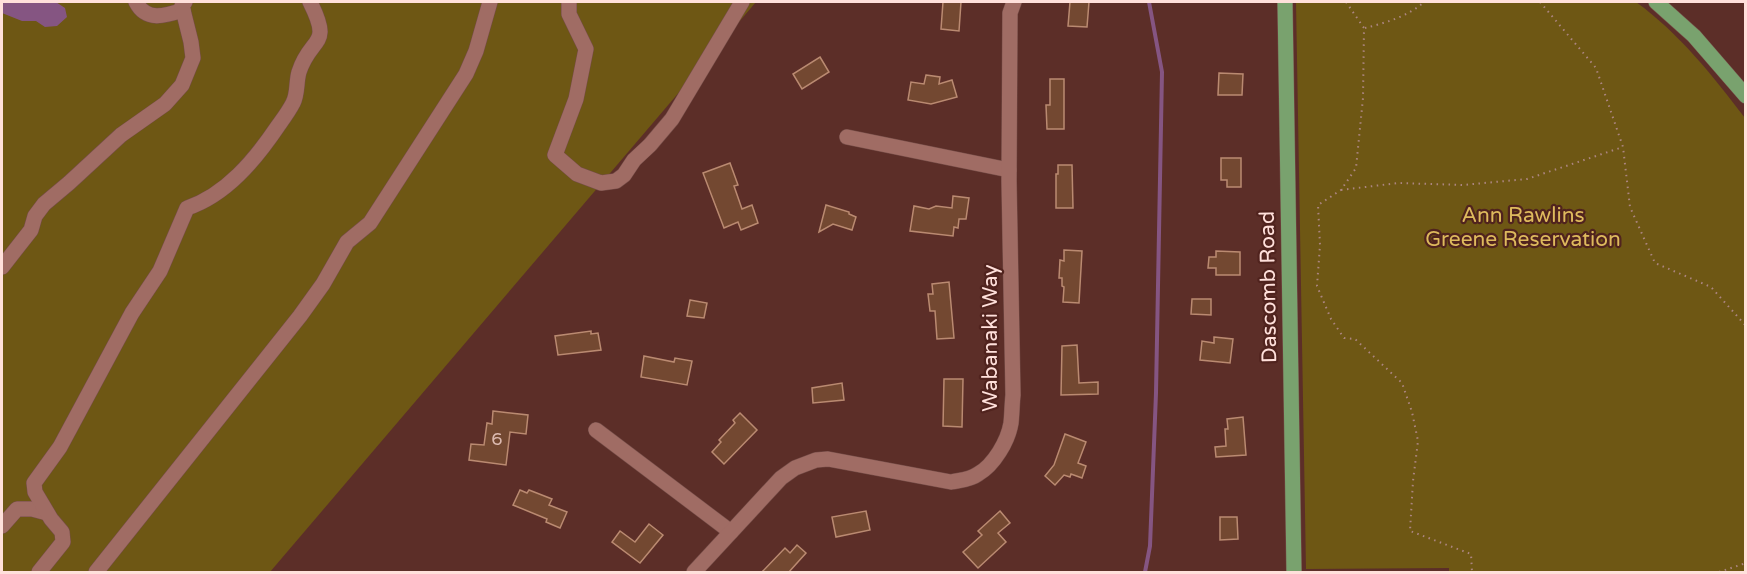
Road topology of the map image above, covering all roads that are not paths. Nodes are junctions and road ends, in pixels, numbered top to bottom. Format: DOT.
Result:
graph roads {
  1 [pos="136,2"];
  2 [pos="310,2"];
  3 [pos="490,2"];
  4 [pos="569,2"];
  5 [pos="742,2"];
  6 [pos="1014,2"];
  7 [pos="1285,2"];
  8 [pos="1656,2"];
  9 [pos="184,6"];
  10 [pos="1746,96"];
  11 [pos="847,137"];
  12 [pos="1009,170"];
  13 [pos="2,267"];
  14 [pos="596,430"];
  15 [pos="34,483"];
  16 [pos="48,513"];
  17 [pos="5,521"];
  18 [pos="731,532"];
  19 [pos="39,573"];
  20 [pos="96,573"];
  21 [pos="694,573"];
  22 [pos="1294,573"];
  1 -- 9 [label="street"];
  2 -- 15 [label="street"];
  3 -- 20 [label="street"];
  4 -- 5 [label="street"];
  6 -- 12 [label="street, Wabanaki Way"];
  7 -- 22 [label="main road, Dascomb Road"];
  8 -- 10 [label="main road"];
  9 -- 13 [label="street"];
  11 -- 12 [label="street"];
  12 -- 18 [label="street, Wabanaki Way"];
  14 -- 18 [label="street"];
  15 -- 16 [label="street"];
  15 -- 17 [label="street"];
  16 -- 17 [label="street"];
  16 -- 19 [label="street"];
  18 -- 21 [label="street, Wabanaki Way"];
}
